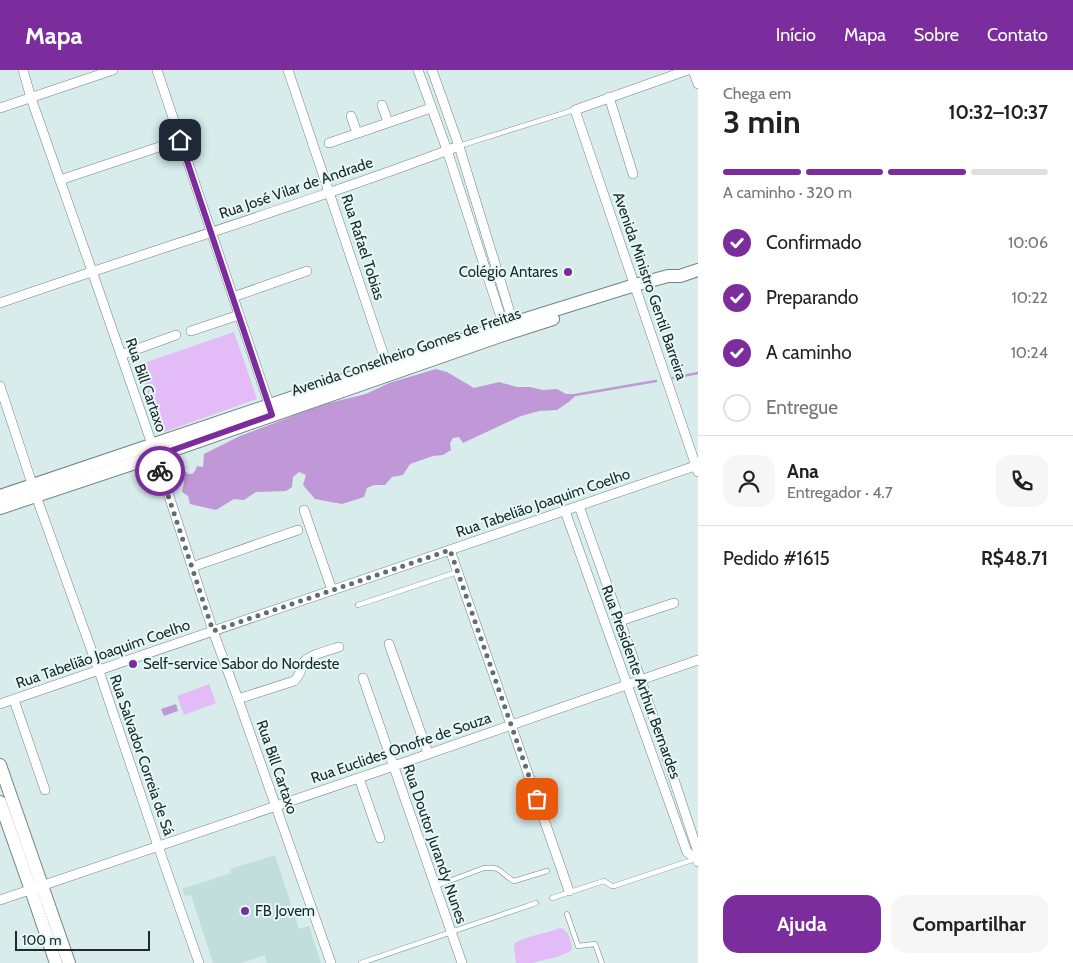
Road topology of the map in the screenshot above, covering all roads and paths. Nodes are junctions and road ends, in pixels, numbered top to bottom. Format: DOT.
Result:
graph roads {
  1 [pos="23,70"];
  2 [pos="113,70"];
  3 [pos="157,70"];
  4 [pos="288,70"];
  5 [pos="418,70"];
  6 [pos="432,70"];
  7 [pos="688,70"];
  8 [pos="693,70"];
  9 [pos="698,84"];
  10 [pos="609,97"];
  11 [pos="31,98"];
  12 [pos="382,105"];
  13 [pos="0,108"];
  14 [pos="432,108"];
  15 [pos="575,110"];
  16 [pos="351,116"];
  17 [pos="388,122"];
  18 [pos="357,133"];
  19 [pos="180,140"];
  20 [pos="329,143"];
  21 [pos="459,146"];
  22 [pos="447,150"];
  23 [pos="633,174"];
  24 [pos="60,180"];
  25 [pos="330,192"];
  26 [pos="211,231"];
  27 [pos="698,270"];
  28 [pos="92,271"];
  29 [pos="307,271"];
  30 [pos="636,289"];
  31 [pos="233,297"];
  32 [pos="0,303"];
  33 [pos="239,315"];
  34 [pos="510,329"];
  35 [pos="191,331"];
  36 [pos="176,335"];
  37 [pos="121,355"];
  38 [pos="389,370"];
  39 [pos="0,386"];
  40 [pos="271,410"];
  41 [pos="154,450"];
  42 [pos="697,468"];
  43 [pos="34,490"];
  44 [pos="0,496"];
  45 [pos="579,506"];
  46 [pos="0,508"];
  47 [pos="304,510"];
  48 [pos="566,511"];
  49 [pos="298,530"];
  50 [pos="450,550"];
  51 [pos="192,567"];
  52 [pos="457,572"];
  53 [pos="332,590"];
  54 [pos="674,603"];
  55 [pos="358,605"];
  56 [pos="620,621"];
  57 [pos="213,631"];
  58 [pos="389,644"];
  59 [pos="339,648"];
  60 [pos="698,660"];
  61 [pos="99,671"];
  62 [pos="363,678"];
  63 [pos="641,680"];
  64 [pos="627,685"];
  65 [pos="238,699"];
  66 [pos="14,700"];
  67 [pos="0,704"];
  68 [pos="511,724"];
  69 [pos="428,753"];
  70 [pos="0,765"];
  71 [pos="394,766"];
  72 [pos="359,778"];
  73 [pos="45,790"];
  74 [pos="0,802"];
  75 [pos="276,806"];
  76 [pos="380,838"];
  77 [pos="158,846"];
  78 [pos="698,860"];
  79 [pos="547,871"];
  80 [pos="435,886"];
  81 [pos="37,888"];
  82 [pos="569,891"];
  83 [pos="552,898"];
  84 [pos="0,900"];
  85 [pos="536,903"];
  86 [pos="567,914"];
  87 [pos="451,932"];
  88 [pos="56,963"];
  89 [pos="69,963"];
  90 [pos="199,963"];
  91 [pos="331,963"];
  92 [pos="361,963"];
  93 [pos="462,963"];
  94 [pos="602,963"];
  1 -- 11 [label="street, Rua Bill Cartaxo"];
  2 -- 11 [label="street"];
  3 -- 19 [label="street"];
  4 -- 25 [label="street, Rua Rafael Tobias"];
  5 -- 14 [label="street"];
  6 -- 21 [label="street"];
  7 -- 10 [label="street"];
  8 -- 9 [label="street"];
  10 -- 15 [label="street"];
  10 -- 23 [label="street"];
  11 -- 13 [label="street"];
  11 -- 24 [label="street, Rua Bill Cartaxo"];
  12 -- 17 [label="street"];
  14 -- 17 [label="street"];
  14 -- 22 [label="street"];
  15 -- 21 [label="lane"];
  15 -- 30 [label="street, Avenida Ministro Gentil Barreira"];
  16 -- 18 [label="street"];
  17 -- 18 [label="street"];
  18 -- 20 [label="street"];
  19 -- 24 [label="street"];
  19 -- 26 [label="street"];
  21 -- 22 [label="street, Rua José Vilar de Andrade"];
  21 -- 34 [label="street"];
  22 -- 25 [label="street, Rua José Vilar de Andrade"];
  22 -- 34 [label="street"];
  24 -- 28 [label="street, Rua Bill Cartaxo"];
  25 -- 26 [label="street, Rua José Vilar de Andrade"];
  25 -- 38 [label="street, Rua Rafael Tobias"];
  26 -- 28 [label="street, Rua José Vilar de Andrade"];
  26 -- 31 [label="street"];
  27 -- 30 [label="street, Avenida Conselheiro Gomes de Freitas"];
  28 -- 32 [label="street, Rua José Vilar de Andrade"];
  28 -- 37 [label="street, Rua Bill Cartaxo"];
  29 -- 31 [label="street"];
  30 -- 34 [label="street, Avenida Conselheiro Gomes de Freitas"];
  30 -- 42 [label="street, Avenida Ministro Gentil Barreira"];
  31 -- 33 [label="street"];
  33 -- 35 [label="street"];
  33 -- 40 [label="street"];
  34 -- 38 [label="street, Avenida Conselheiro Gomes de Freitas"];
  36 -- 37 [label="street"];
  37 -- 41 [label="street, Rua Bill Cartaxo"];
  38 -- 40 [label="street, Avenida Conselheiro Gomes de Freitas"];
  39 -- 43 [label="street, Rua Salvador Correia de Sá"];
  40 -- 41 [label="street, Avenida Conselheiro Gomes de Freitas"];
  41 -- 43 [label="street, Avenida Conselheiro Gomes de Freitas"];
  41 -- 51 [label="street, Rua Bill Cartaxo"];
  42 -- 45 [label="street, Rua Tabelião Joaquim Coelho"];
  43 -- 44 [label="street, Avenida Conselheiro Gomes de Freitas"];
  43 -- 46 [label="street, Avenida Conselheiro Gomes de Freitas"];
  43 -- 61 [label="street, Rua Salvador Correia de Sá"];
  45 -- 48 [label="street, Rua Tabelião Joaquim Coelho"];
  45 -- 56 [label="street, Rua Presidente Arthur Bernardes"];
  47 -- 53 [label="street"];
  48 -- 50 [label="street, Rua Tabelião Joaquim Coelho"];
  48 -- 64 [label="street, Rua Presidente Arthur Bernardes"];
  49 -- 51 [label="street"];
  50 -- 52 [label="street"];
  50 -- 53 [label="street, Rua Tabelião Joaquim Coelho"];
  51 -- 57 [label="street, Rua Bill Cartaxo"];
  52 -- 55 [label="lane"];
  52 -- 68 [label="street"];
  53 -- 57 [label="street, Rua Tabelião Joaquim Coelho"];
  54 -- 56 [label="street"];
  56 -- 63 [label="street, Rua Presidente Arthur Bernardes"];
  57 -- 61 [label="street, Rua Tabelião Joaquim Coelho"];
  57 -- 65 [label="street, Rua Bill Cartaxo"];
  58 -- 69 [label="street"];
  59 -- 65 [label="street"];
  60 -- 63 [label="street, Rua Euclides Onofre de Souza"];
  61 -- 66 [label="street, Rua Tabelião Joaquim Coelho"];
  61 -- 77 [label="street, Rua Salvador Correia de Sá"];
  62 -- 71 [label="street, Rua Doutor Jurandy Nunes"];
  63 -- 64 [label="street, Rua Euclides Onofre de Souza"];
  63 -- 78 [label="street, Rua Presidente Arthur Bernardes"];
  64 -- 68 [label="street, Rua Euclides Onofre de Souza"];
  64 -- 78 [label="street, Rua Presidente Arthur Bernardes"];
  65 -- 75 [label="street, Rua Bill Cartaxo"];
  66 -- 67 [label="street, Rua Tabelião Joaquim Coelho"];
  66 -- 73 [label="street"];
  68 -- 69 [label="street, Rua Euclides Onofre de Souza"];
  68 -- 82 [label="street"];
  69 -- 71 [label="street, Rua Euclides Onofre de Souza"];
  70 -- 81 [label="street"];
  71 -- 72 [label="street, Rua Euclides Onofre de Souza"];
  71 -- 80 [label="street, Rua Doutor Jurandy Nunes"];
  72 -- 75 [label="street, Rua Euclides Onofre de Souza"];
  72 -- 76 [label="street"];
  74 -- 81 [label="street"];
  75 -- 77 [label="street, Rua Euclides Onofre de Souza"];
  75 -- 91 [label="street, Rua Bill Cartaxo"];
  77 -- 81 [label="street, Rua Euclides Onofre de Souza"];
  77 -- 90 [label="street, Rua Salvador Correia de Sá"];
  78 -- 82 [label="lane"];
  79 -- 80 [label="lane"];
  80 -- 87 [label="street, Rua Doutor Jurandy Nunes"];
  81 -- 84 [label="street, Rua Euclides Onofre de Souza"];
  81 -- 88 [label="street"];
  81 -- 89 [label="street"];
  82 -- 83 [label="lane"];
  85 -- 87 [label="lane"];
  86 -- 94 [label="lane"];
  87 -- 92 [label="lane"];
  87 -- 93 [label="street, Rua Doutor Jurandy Nunes"];
}
